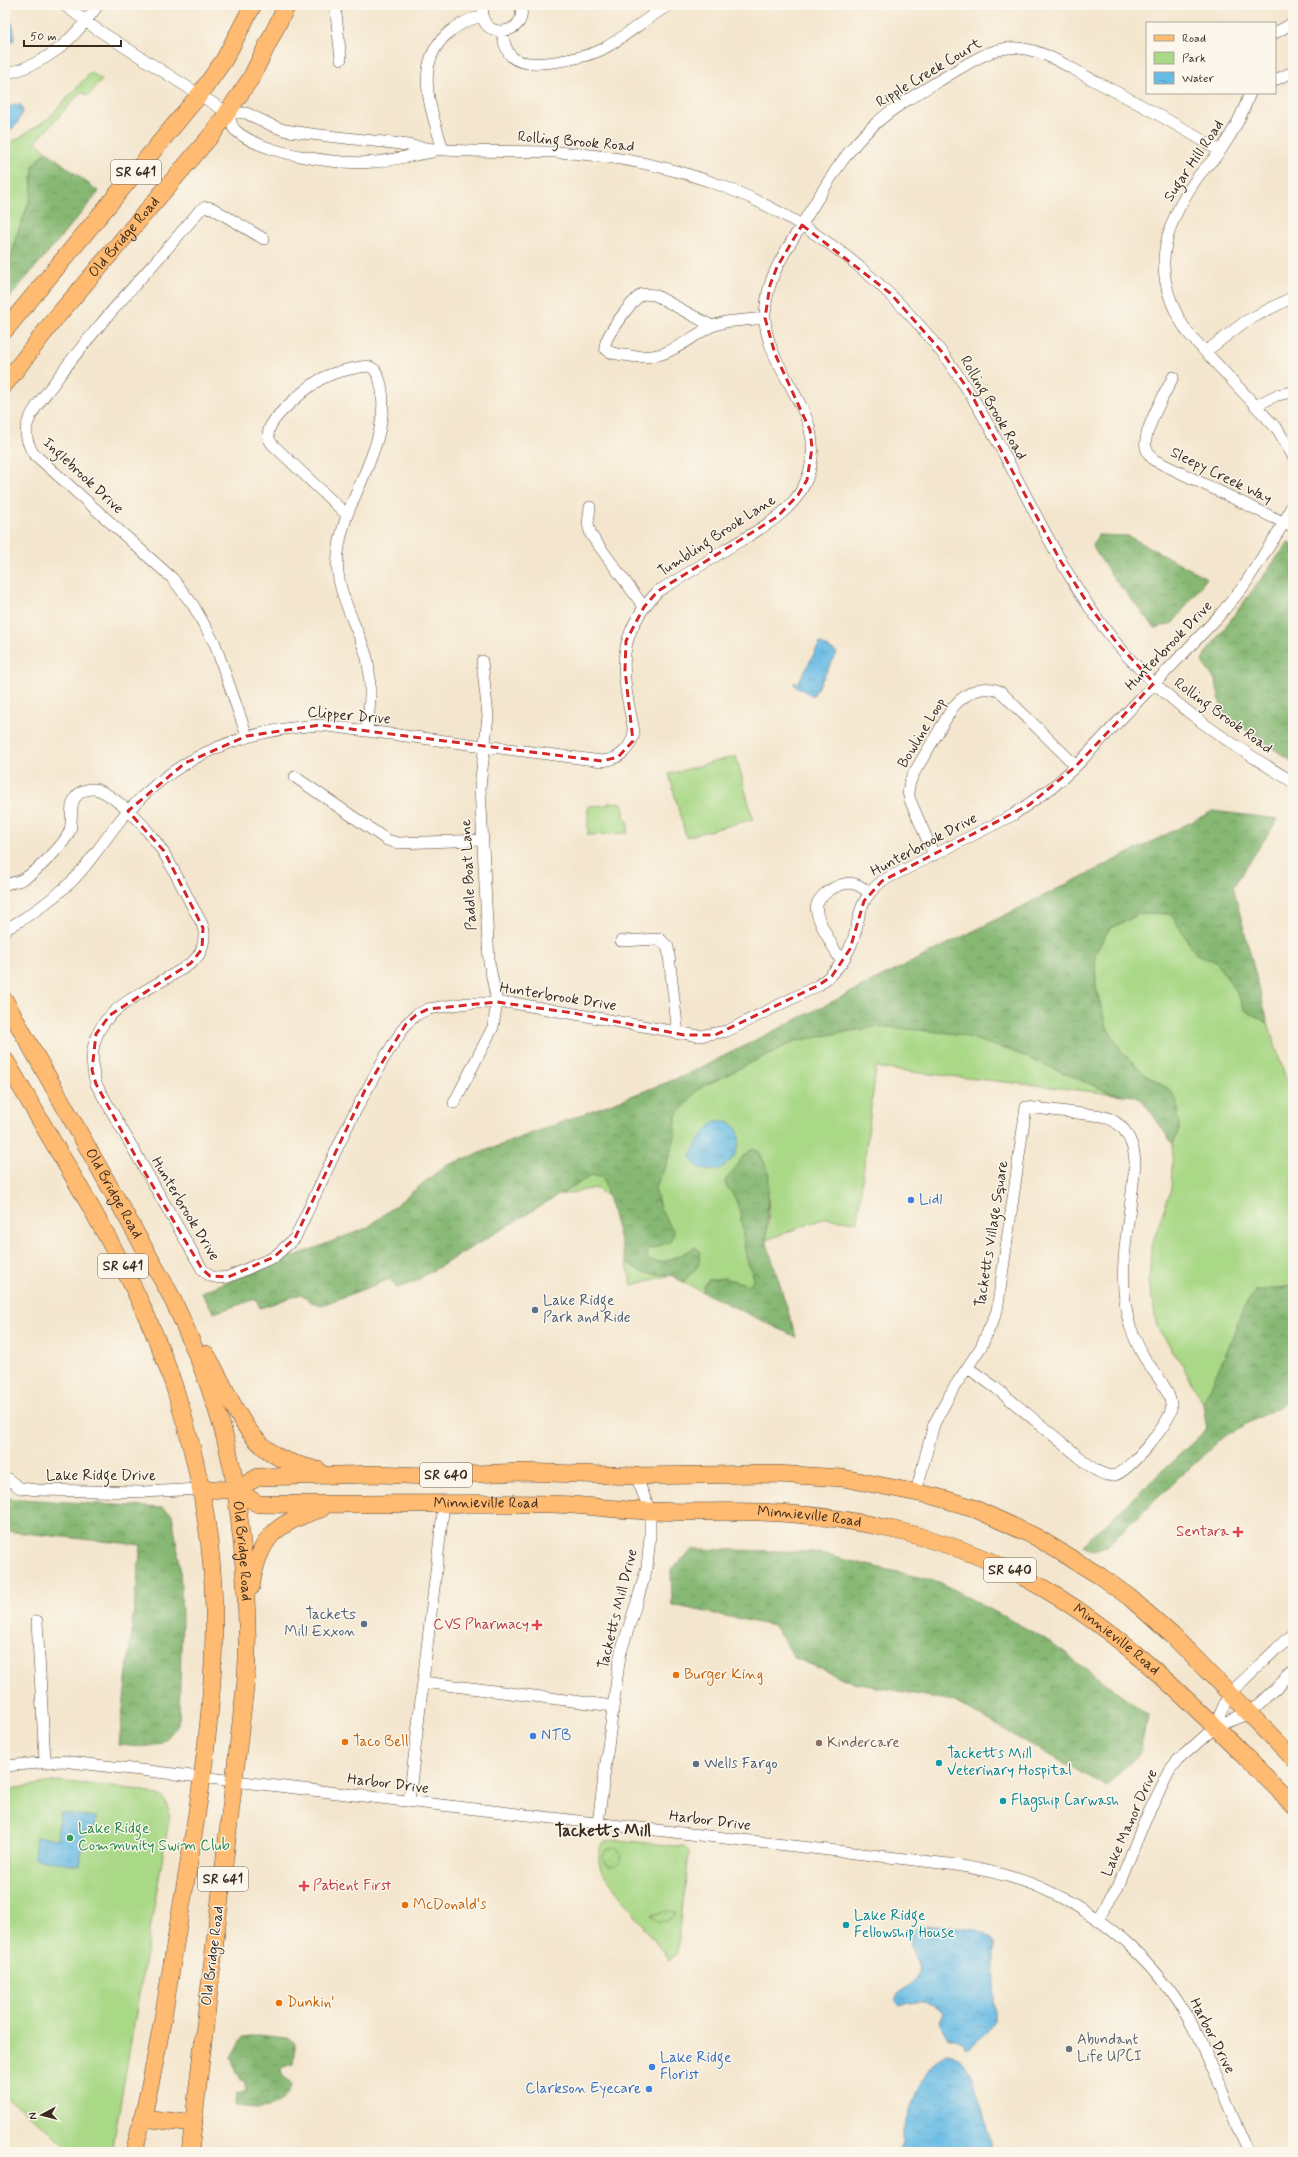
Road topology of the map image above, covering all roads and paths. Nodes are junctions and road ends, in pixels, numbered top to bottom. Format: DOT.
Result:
graph roads {
  1 [pos="64,5"];
  2 [pos="98,5"];
  3 [pos="253,5"];
  4 [pos="287,5"];
  5 [pos="335,5"];
  6 [pos="520,5"];
  7 [pos="670,5"];
  8 [pos="483,10"];
  9 [pos="86,22"];
  10 [pos="1293,23"];
  11 [pos="502,32"];
  12 [pos="1276,32"];
  13 [pos="340,59"];
  14 [pos="1293,72"];
  15 [pos="5,74"];
  16 [pos="1276,80"];
  17 [pos="200,94"];
  18 [pos="1250,94"];
  19 [pos="228,113"];
  20 [pos="443,150"];
  21 [pos="1220,151"];
  22 [pos="802,225"];
  23 [pos="264,239"];
  24 [pos="1293,297"];
  25 [pos="765,318"];
  26 [pos="712,326"];
  27 [pos="5,330"];
  28 [pos="1205,352"];
  29 [pos="1173,377"];
  30 [pos="5,384"];
  31 [pos="1293,392"];
  32 [pos="1255,406"];
  33 [pos="1293,455"];
  34 [pos="1293,503"];
  35 [pos="590,507"];
  36 [pos="347,516"];
  37 [pos="1288,525"];
  38 [pos="644,606"];
  39 [pos="482,661"];
  40 [pos="1154,683"];
  41 [pos="367,731"];
  42 [pos="247,736"];
  43 [pos="486,746"];
  44 [pos="618,757"];
  45 [pos="1076,766"];
  46 [pos="295,777"];
  47 [pos="1293,782"];
  48 [pos="128,811"];
  49 [pos="482,840"];
  50 [pos="934,855"];
  51 [pos="5,884"];
  52 [pos="869,893"];
  53 [pos="5,930"];
  54 [pos="621,941"];
  55 [pos="842,963"];
  56 [pos="5,1001"];
  57 [pos="497,1002"];
  58 [pos="678,1034"];
  59 [pos="5,1060"];
  60 [pos="454,1103"];
  61 [pos="182,1320"];
  62 [pos="968,1368"];
  63 [pos="338,1475"];
  64 [pos="636,1476"];
  65 [pos="5,1478"];
  66 [pos="200,1489"];
  67 [pos="236,1490"];
  68 [pos="916,1492"];
  69 [pos="444,1503"];
  70 [pos="334,1505"];
  71 [pos="650,1511"];
  72 [pos="247,1605"];
  73 [pos="37,1621"];
  74 [pos="1293,1633"];
  75 [pos="1293,1672"];
  76 [pos="423,1682"];
  77 [pos="1229,1694"];
  78 [pos="613,1706"];
  79 [pos="1249,1713"];
  80 [pos="1214,1728"];
  81 [pos="1293,1758"];
  82 [pos="45,1761"];
  83 [pos="5,1766"];
  84 [pos="201,1777"];
  85 [pos="235,1781"];
  86 [pos="409,1801"];
  87 [pos="1293,1804"];
  88 [pos="598,1823"];
  89 [pos="1097,1919"];
  90 [pos="143,2118"];
  91 [pos="194,2124"];
  92 [pos="134,2152"];
  93 [pos="190,2152"];
  94 [pos="1249,2152"];
  1 -- 9 [label="street, Rolling Brook Road"];
  2 -- 9 [label="street"];
  3 -- 17 [label="main road, SR 641"];
  4 -- 19 [label="main road, Old Bridge Road / SR 641"];
  5 -- 13 [label="street"];
  6 -- 11 [label="street"];
  7 -- 11 [label="street"];
  8 -- 11 [label="street"];
  8 -- 20 [label="street"];
  9 -- 15 [label="street"];
  9 -- 17 [label="street, Rolling Brook Road"];
  10 -- 12 [label="street"];
  14 -- 16 [label="street"];
  17 -- 19 [label="street, Rolling Brook Road"];
  17 -- 27 [label="main road, SR 641"];
  18 -- 21 [label="street, Sugar Hill Road"];
  19 -- 20 [label="street, Rolling Brook Road"];
  19 -- 20 [label="street, Rolling Brook Road"];
  19 -- 30 [label="main road, Old Bridge Road / SR 641"];
  20 -- 22 [label="street, Rolling Brook Road"];
  21 -- 22 [label="street, Ripple Creek Court"];
  21 -- 28 [label="street, Sugar Hill Road"];
  22 -- 25 [label="street, Tumbling Brook Lane"];
  22 -- 40 [label="street, Rolling Brook Road"];
  23 -- 42 [label="street, Inglebrook Drive"];
  24 -- 28 [label="street"];
  25 -- 26 [label="street"];
  25 -- 38 [label="street, Tumbling Brook Lane"];
  26 -- 26 [label="street"];
  28 -- 32 [label="street, Sugar Hill Road"];
  29 -- 37 [label="street, Sleepy Creek Way"];
  31 -- 32 [label="street"];
  32 -- 33 [label="street, Sugar Hill Road"];
  34 -- 37 [label="street, Hunterbrook Drive"];
  35 -- 38 [label="street"];
  36 -- 36 [label="street"];
  36 -- 41 [label="street"];
  37 -- 40 [label="street, Hunterbrook Drive"];
  38 -- 44 [label="street, Tumbling Brook Lane"];
  39 -- 43 [label="street, Paddle Boat Lane"];
  40 -- 45 [label="street, Hunterbrook Drive"];
  40 -- 47 [label="street, Rolling Brook Road"];
  41 -- 42 [label="street, Clipper Drive"];
  41 -- 43 [label="street, Clipper Drive"];
  42 -- 48 [label="street, Clipper Drive"];
  43 -- 44 [label="street, Clipper Drive"];
  43 -- 49 [label="street, Paddle Boat Lane"];
  45 -- 50 [label="street, Hunterbrook Drive"];
  45 -- 50 [label="street, Bowline Loop"];
  46 -- 49 [label="street"];
  48 -- 51 [label="street, Hunterbrook Drive"];
  48 -- 53 [label="street, Clipper Drive"];
  48 -- 57 [label="street, Hunterbrook Drive"];
  49 -- 57 [label="street, Paddle Boat Lane"];
  50 -- 52 [label="street, Hunterbrook Drive"];
  52 -- 55 [label="street, Hunterbrook Drive"];
  52 -- 55 [label="street"];
  54 -- 58 [label="street"];
  55 -- 58 [label="street, Hunterbrook Drive"];
  56 -- 61 [label="main road, Old Bridge Road / SR 641"];
  57 -- 58 [label="street, Hunterbrook Drive"];
  57 -- 60 [label="street"];
  59 -- 66 [label="main road, Old Bridge Road / SR 641"];
  61 -- 63 [label="main road"];
  61 -- 67 [label="main road, Old Bridge Road / SR 641"];
  62 -- 62 [label="street, Tacketts Village Square"];
  62 -- 68 [label="street, Tacketts Village Square"];
  63 -- 64 [label="main road, Minnieville Road / SR 640"];
  63 -- 67 [label="main road, Minnieville Road / SR 640"];
  64 -- 68 [label="main road, Minnieville Road / SR 640"];
  64 -- 71 [label="street, Tacketts Mill Drive"];
  65 -- 66 [label="street, Lake Ridge Drive"];
  66 -- 67 [label="main road"];
  66 -- 84 [label="main road, Old Bridge Road / SR 641"];
  67 -- 70 [label="main road, Minnieville Road / SR 640"];
  67 -- 72 [label="main road, Old Bridge Road / SR 641"];
  68 -- 77 [label="main road, Minnieville Road / SR 640"];
  69 -- 70 [label="main road, Minnieville Road / SR 640"];
  69 -- 71 [label="main road, Minnieville Road / SR 640"];
  69 -- 76 [label="street"];
  70 -- 72 [label="main road"];
  71 -- 78 [label="street, Tacketts Mill Drive"];
  71 -- 80 [label="main road, Minnieville Road / SR 640"];
  72 -- 85 [label="main road, Old Bridge Road / SR 641"];
  73 -- 82 [label="street"];
  74 -- 77 [label="street"];
  75 -- 79 [label="street"];
  76 -- 78 [label="street"];
  76 -- 86 [label="street"];
  77 -- 79 [label="main road, Minnieville Road / SR 640"];
  77 -- 80 [label="street"];
  78 -- 88 [label="street, Tacketts Mill Drive"];
  79 -- 80 [label="street"];
  79 -- 81 [label="main road, Minnieville Road / SR 640"];
  80 -- 87 [label="main road, Minnieville Road / SR 640"];
  80 -- 89 [label="street, Lake Manor Drive"];
  82 -- 83 [label="street, Harbor Drive"];
  82 -- 84 [label="street, Harbor Drive"];
  84 -- 85 [label="street, Harbor Drive"];
  84 -- 90 [label="main road, Old Bridge Road / SR 641"];
  85 -- 86 [label="street, Harbor Drive"];
  85 -- 91 [label="main road, Old Bridge Road / SR 641"];
  86 -- 88 [label="street, Harbor Drive"];
  88 -- 89 [label="street, Harbor Drive"];
  89 -- 94 [label="street, Harbor Drive"];
  90 -- 91 [label="main road"];
  90 -- 92 [label="main road, Old Bridge Road / SR 641"];
  91 -- 93 [label="main road, Old Bridge Road / SR 641"];
}
